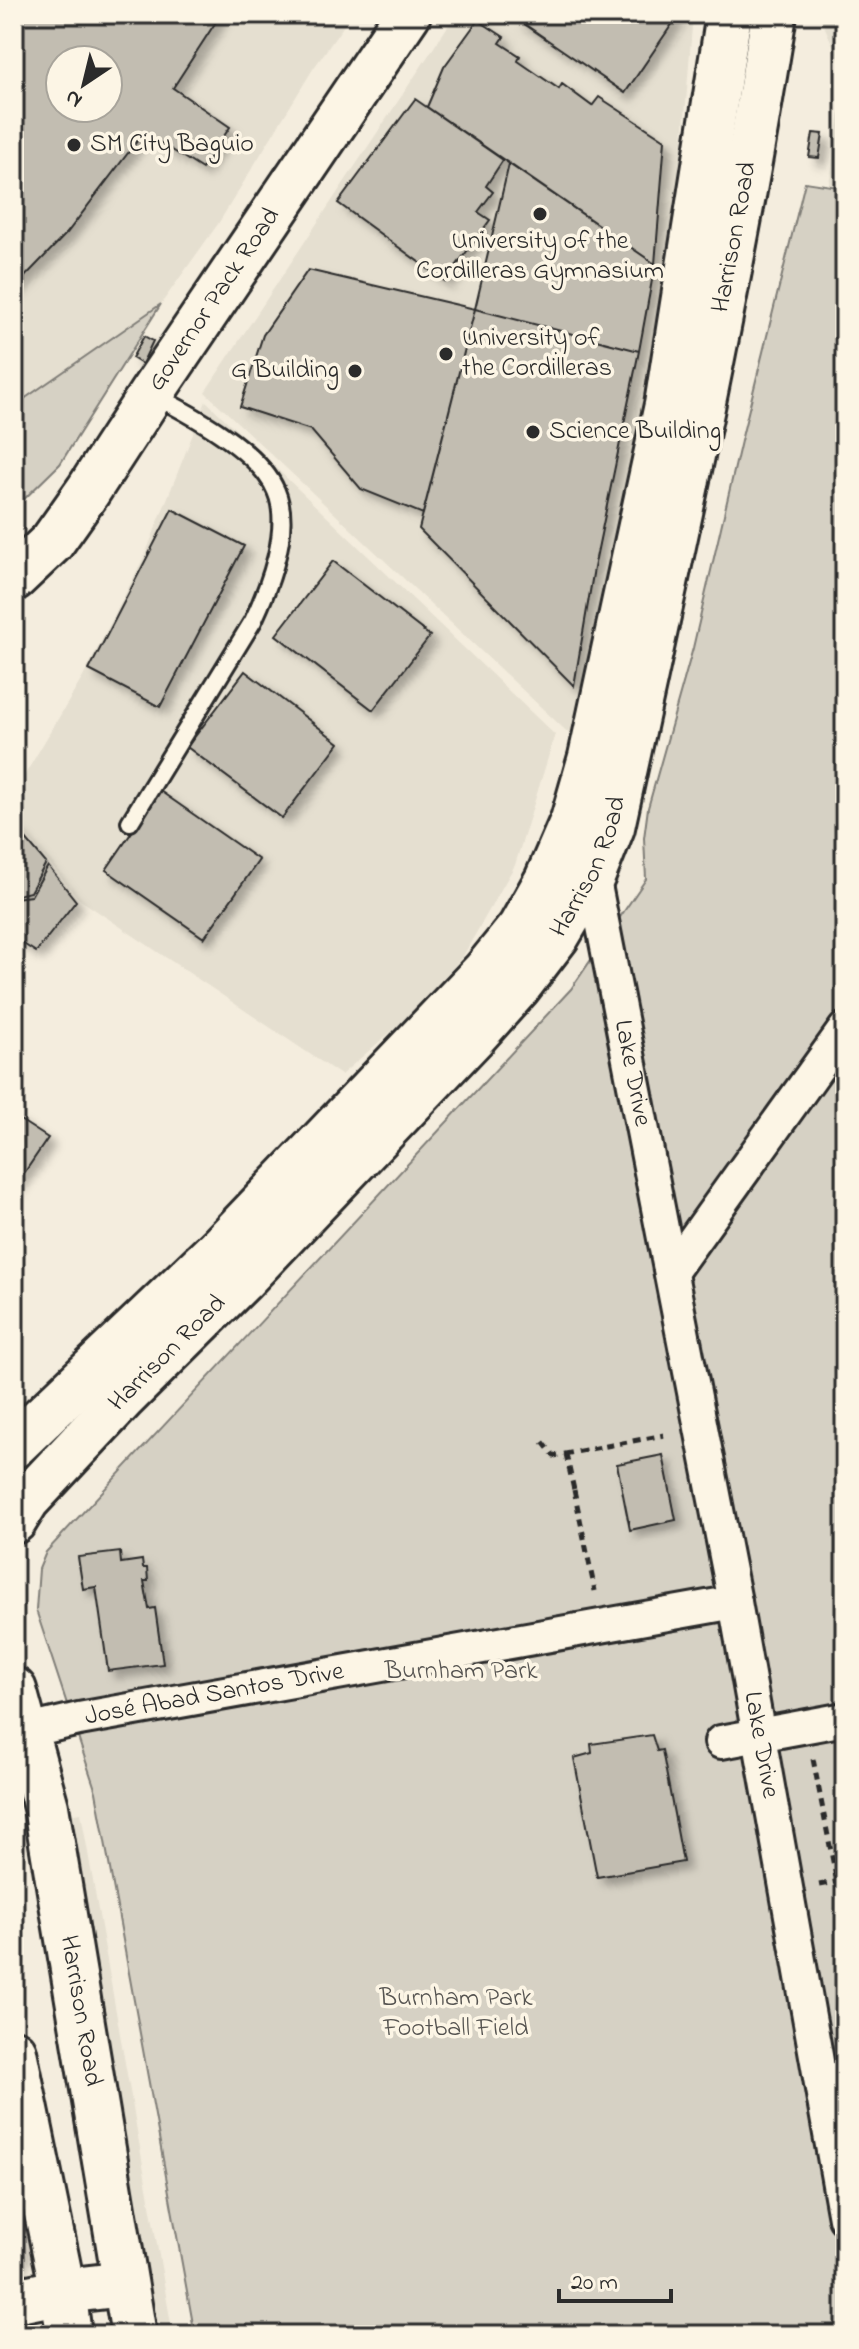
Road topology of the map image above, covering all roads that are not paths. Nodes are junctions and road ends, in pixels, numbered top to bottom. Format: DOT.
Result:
graph roads {
  1 [pos="729,14"];
  2 [pos="774,14"];
  3 [pos="399,16"];
  4 [pos="151,394"];
  5 [pos="14,578"];
  6 [pos="130,822"];
  7 [pos="593,875"];
  8 [pos="845,1029"];
  9 [pos="671,1272"];
  10 [pos="14,1445"];
  11 [pos="14,1521"];
  12 [pos="735,1602"];
  13 [pos="14,1690"];
  14 [pos="845,1719"];
  15 [pos="783,1731"];
  16 [pos="19,1734"];
  17 [pos="721,1742"];
  18 [pos="14,2052"];
  19 [pos="845,2218"];
  20 [pos="125,2284"];
  21 [pos="63,2291"];
  22 [pos="14,2301"];
  23 [pos="69,2335"];
  24 [pos="134,2335"];
  1 -- 10 [label="main road, Harrison Road"];
  2 -- 7 [label="main road, Harrison Road"];
  3 -- 4 [label="main road, Governor Pack Road"];
  4 -- 5 [label="main road, Governor Pack Road"];
  4 -- 6 [label="lane"];
  7 -- 9 [label="street, Lake Drive"];
  7 -- 11 [label="main road, Harrison Road"];
  8 -- 9 [label="street"];
  9 -- 12 [label="street, Lake Drive"];
  12 -- 15 [label="street, Lake Drive"];
  12 -- 16 [label="street, José Abad Santos Drive"];
  13 -- 16 [label="main road, Harrison Road"];
  14 -- 15 [label="street"];
  15 -- 17 [label="street"];
  15 -- 19 [label="street, Lake Drive"];
  16 -- 20 [label="main road, Harrison Road"];
  18 -- 21 [label="main road"];
  20 -- 21 [label="main road"];
  20 -- 24 [label="main road, Harrison Road"];
  21 -- 22 [label="main road"];
  21 -- 23 [label="main road"];
}
